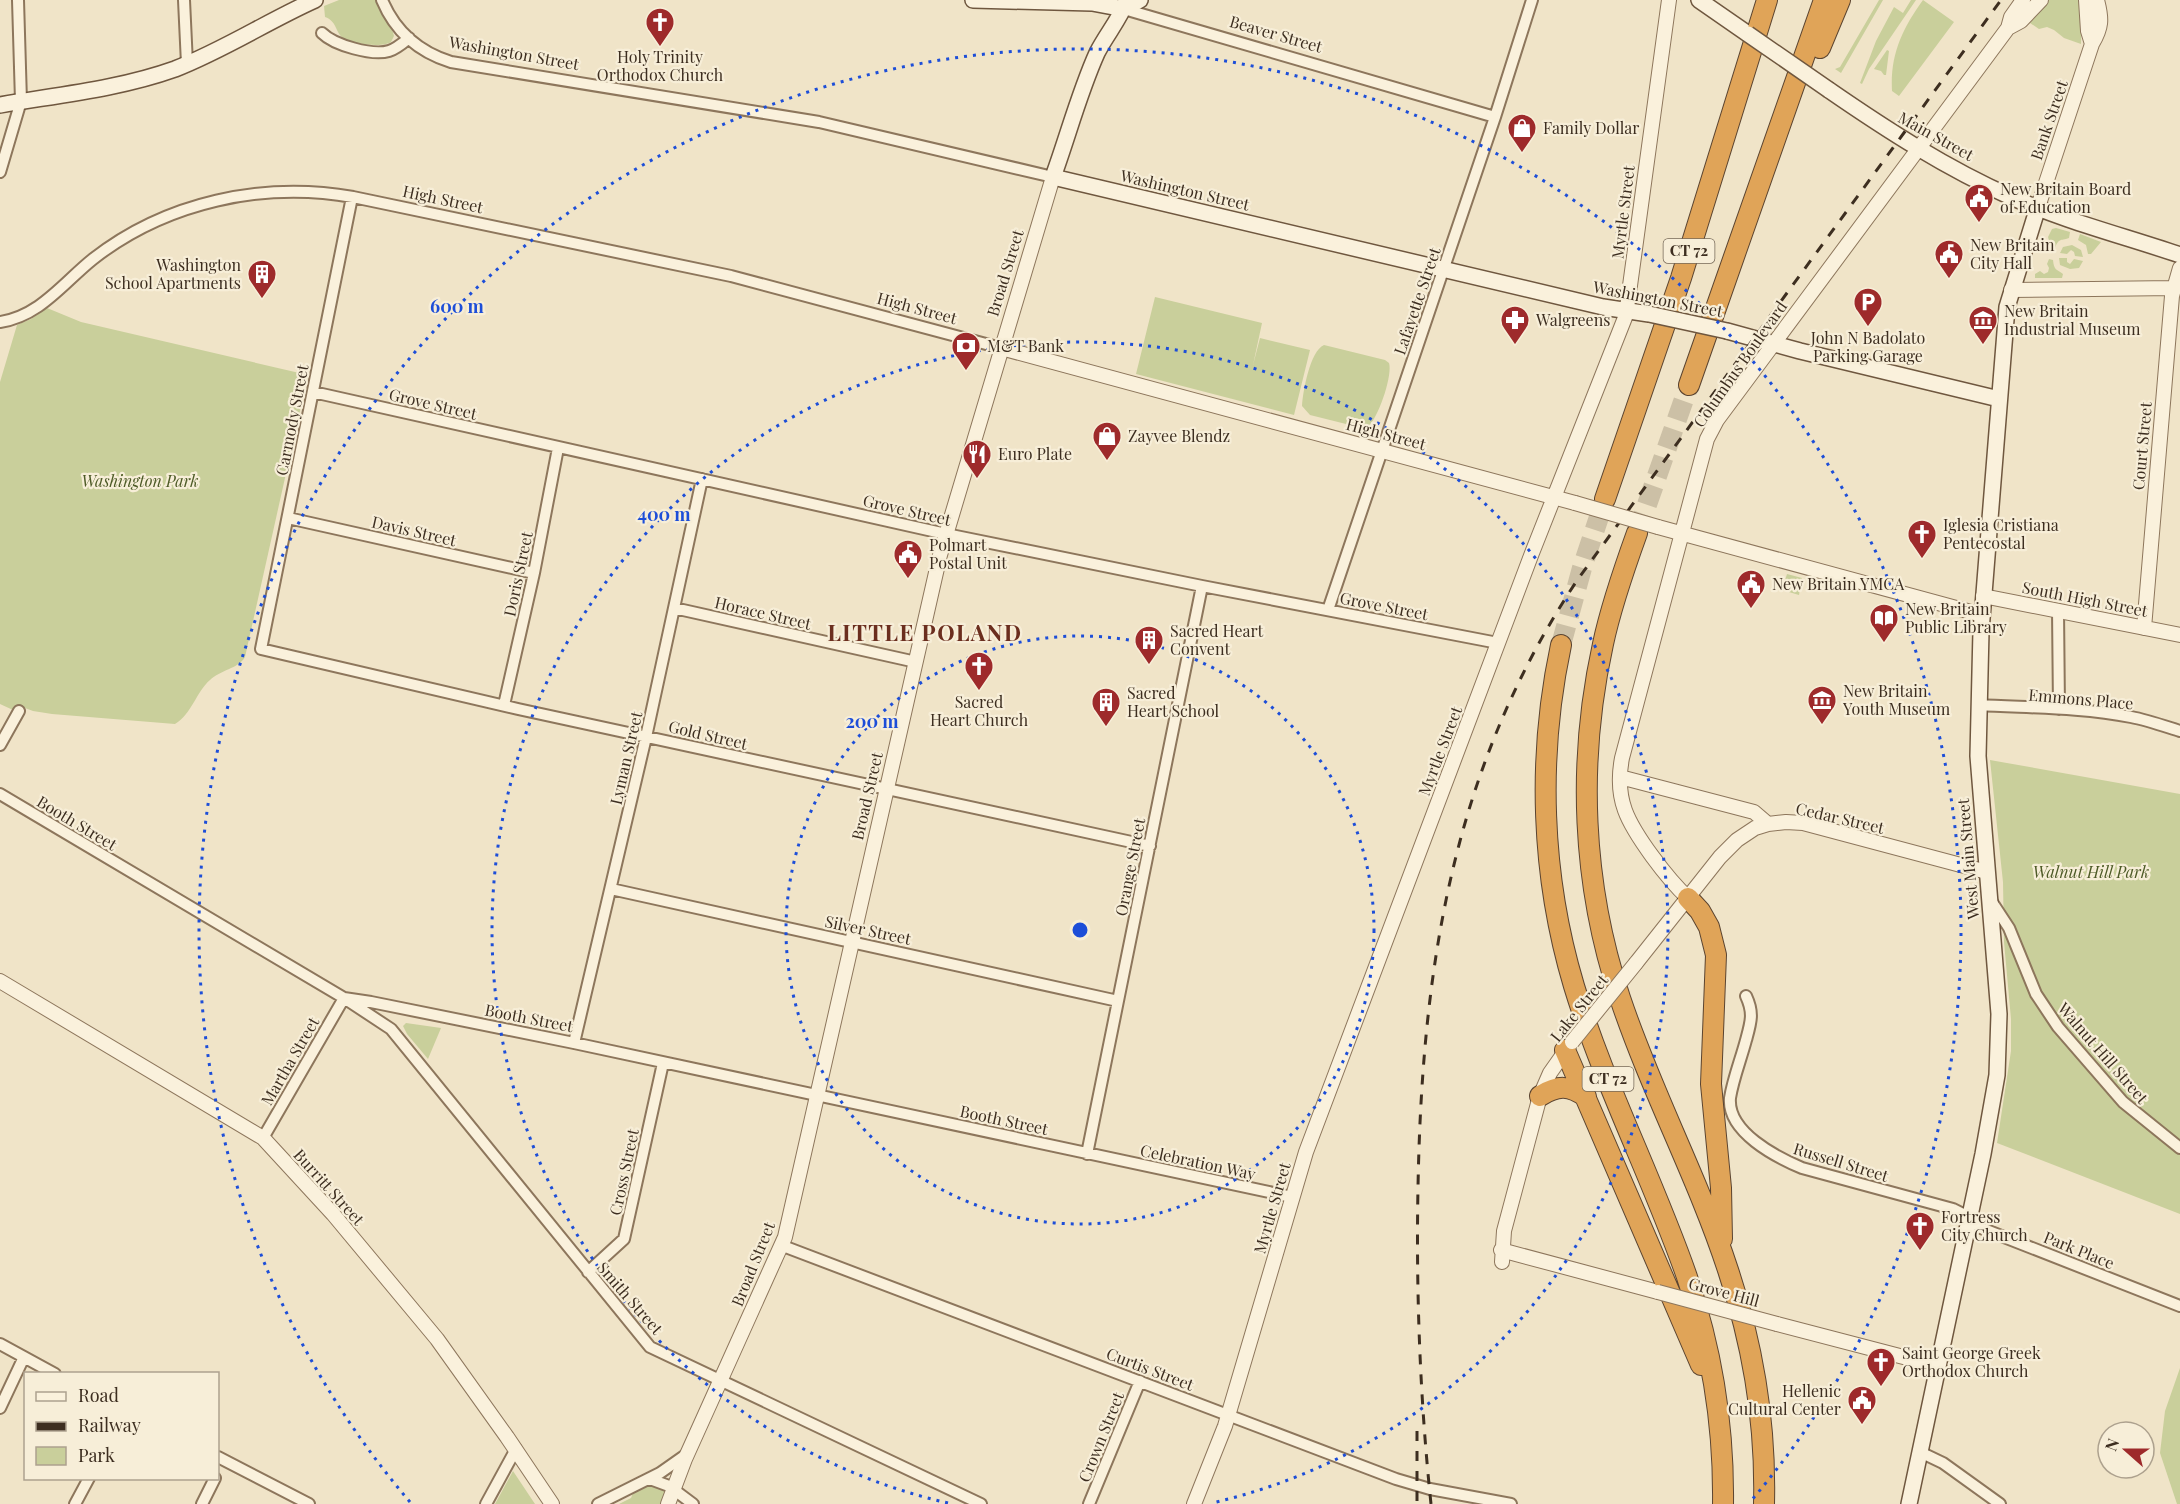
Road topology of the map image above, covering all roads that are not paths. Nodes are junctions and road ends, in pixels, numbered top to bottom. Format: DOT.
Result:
graph roads {
  1 [pos="18,0"];
  2 [pos="184,0"];
  3 [pos="315,0"];
  4 [pos="382,0"];
  5 [pos="973,0"];
  6 [pos="1140,0"];
  7 [pos="1532,0"];
  8 [pos="1670,0"];
  9 [pos="1699,0"];
  10 [pos="1767,0"];
  11 [pos="1824,0"];
  12 [pos="1840,0"];
  13 [pos="2023,0"];
  14 [pos="2041,0"];
  15 [pos="2086,0"];
  16 [pos="2097,0"];
  17 [pos="1125,4"];
  18 [pos="2008,28"];
  19 [pos="322,33"];
  20 [pos="409,38"];
  21 [pos="2092,44"];
  22 [pos="187,64"];
  23 [pos="21,101"];
  24 [pos="0,105"];
  25 [pos="1495,117"];
  26 [pos="1918,149"];
  27 [pos="1765,167"];
  28 [pos="0,172"];
  29 [pos="1053,177"];
  30 [pos="352,197"];
  31 [pos="2038,207"];
  32 [pos="2180,255"];
  33 [pos="2180,268"];
  34 [pos="1443,269"];
  35 [pos="2174,288"];
  36 [pos="2010,290"];
  37 [pos="1627,310"];
  38 [pos="0,322"];
  39 [pos="1773,344"];
  40 [pos="1001,348"];
  41 [pos="1689,385"];
  42 [pos="313,392"];
  43 [pos="1999,399"];
  44 [pos="558,448"];
  45 [pos="1382,450"];
  46 [pos="702,479"];
  47 [pos="1554,497"];
  48 [pos="1605,499"];
  49 [pos="288,518"];
  50 [pos="1637,533"];
  51 [pos="1681,533"];
  52 [pos="946,534"];
  53 [pos="534,573"];
  54 [pos="1202,586"];
  55 [pos="1983,596"];
  56 [pos="674,608"];
  57 [pos="1328,610"];
  58 [pos="2058,610"];
  59 [pos="1982,615"];
  60 [pos="2144,628"];
  61 [pos="2180,635"];
  62 [pos="1498,643"];
  63 [pos="1561,645"];
  64 [pos="261,649"];
  65 [pos="916,662"];
  66 [pos="504,705"];
  67 [pos="1978,705"];
  68 [pos="2059,709"];
  69 [pos="19,711"];
  70 [pos="2180,731"];
  71 [pos="646,737"];
  72 [pos="0,745"];
  73 [pos="1620,777"];
  74 [pos="887,790"];
  75 [pos="0,794"];
  76 [pos="1768,824"];
  77 [pos="1150,846"];
  78 [pos="1987,872"];
  79 [pos="611,889"];
  80 [pos="1688,898"];
  81 [pos="1990,898"];
  82 [pos="852,942"];
  83 [pos="0,981"];
  84 [pos="1746,996"];
  85 [pos="344,998"];
  86 [pos="1118,1001"];
  87 [pos="574,1043"];
  88 [pos="1569,1046"];
  89 [pos="663,1063"];
  90 [pos="818,1095"];
  91 [pos="1540,1096"];
  92 [pos="1586,1097"];
  93 [pos="262,1138"];
  94 [pos="2180,1148"];
  95 [pos="1092,1155"];
  96 [pos="1292,1197"];
  97 [pos="1969,1219"];
  98 [pos="783,1246"];
  99 [pos="1722,1251"];
  100 [pos="1502,1256"];
  101 [pos="588,1272"];
  102 [pos="2180,1306"];
  103 [pos="0,1344"];
  104 [pos="24,1357"];
  105 [pos="1938,1366"];
  106 [pos="51,1372"];
  107 [pos="1140,1380"];
  108 [pos="721,1381"];
  109 [pos="0,1408"];
  110 [pos="1718,1410"];
  111 [pos="1228,1416"];
  112 [pos="516,1449"];
  113 [pos="688,1452"];
  114 [pos="1920,1452"];
  115 [pos="221,1459"];
  116 [pos="650,1479"];
  117 [pos="88,1480"];
  118 [pos="214,1480"];
  119 [pos="674,1489"];
  120 [pos="75,1504"];
  121 [pos="202,1504"];
  122 [pos="309,1504"];
  123 [pos="486,1504"];
  124 [pos="552,1504"];
  125 [pos="598,1504"];
  126 [pos="668,1504"];
  127 [pos="693,1504"];
  128 [pos="981,1504"];
  129 [pos="1089,1504"];
  130 [pos="1194,1504"];
  131 [pos="1511,1504"];
  132 [pos="1723,1504"];
  133 [pos="1764,1504"];
  134 [pos="1909,1504"];
  135 [pos="2000,1504"];
  1 -- 23 [label="street"];
  2 -- 22 [label="street"];
  3 -- 22 [label="main road"];
  4 -- 20 [label="street, Washington Street"];
  5 -- 17 [label="main road, Beaver Street"];
  6 -- 17 [label="main road"];
  7 -- 25 [label="street, Lafayette Street"];
  8 -- 37 [label="street, Myrtle Street"];
  9 -- 26 [label="main road, Main Street, bridge"];
  10 -- 48 [label="highway, CT 72"];
  11 -- 27 [label="highway, CT 72"];
  12 -- 27 [label="highway"];
  13 -- 18 [label="street, Columbus Boulevard"];
  14 -- 18 [label="street, Columbus Boulevard"];
  15 -- 21 [label="street, Bank Street"];
  16 -- 21 [label="street, Bank Street"];
  17 -- 25 [label="street, Beaver Street"];
  17 -- 29 [label="main road, Broad Street"];
  18 -- 26 [label="street, Columbus Boulevard"];
  19 -- 20 [label="street"];
  20 -- 29 [label="street, Washington Street"];
  21 -- 31 [label="street, Bank Street"];
  22 -- 23 [label="main road"];
  23 -- 24 [label="main road"];
  23 -- 28 [label="street"];
  25 -- 34 [label="street, Lafayette Street"];
  26 -- 31 [label="main road, Main Street"];
  26 -- 39 [label="street, Columbus Boulevard"];
  27 -- 41 [label="highway, CT 72"];
  29 -- 34 [label="main road, Washington Street"];
  29 -- 40 [label="street, Broad Street"];
  30 -- 38 [label="street, High Street"];
  30 -- 40 [label="street, High Street"];
  30 -- 42 [label="street, Carmody Street"];
  31 -- 32 [label="main road, Main Street"];
  31 -- 36 [label="main road, West Main Street"];
  33 -- 35 [label="street, Court Street"];
  34 -- 37 [label="main road, Washington Street"];
  34 -- 45 [label="street, Lafayette Street"];
  35 -- 36 [label="street"];
  35 -- 60 [label="street, Court Street"];
  36 -- 43 [label="main road, West Main Street"];
  37 -- 39 [label="main road, Washington Street, bridge"];
  37 -- 47 [label="street, Myrtle Street"];
  39 -- 43 [label="main road, Washington Street"];
  39 -- 51 [label="street, Columbus Boulevard"];
  40 -- 45 [label="street, High Street"];
  40 -- 52 [label="street, Broad Street"];
  42 -- 44 [label="street, Grove Street"];
  42 -- 49 [label="street, Carmody Street"];
  43 -- 55 [label="main road, West Main Street"];
  44 -- 46 [label="street, Grove Street"];
  44 -- 53 [label="street, Doris Street"];
  45 -- 47 [label="street, High Street"];
  45 -- 57 [label="street, Lafayette Street"];
  46 -- 52 [label="street, Grove Street"];
  46 -- 56 [label="street, Lyman Street"];
  47 -- 51 [label="street, High Street, bridge"];
  47 -- 62 [label="street, Myrtle Street"];
  49 -- 53 [label="street, Davis Street"];
  49 -- 64 [label="street, Carmody Street"];
  50 -- 99 [label="highway, CT 72"];
  51 -- 59 [label="street, High Street"];
  51 -- 73 [label="street, Columbus Boulevard"];
  52 -- 54 [label="street, Grove Street"];
  52 -- 65 [label="street, Broad Street"];
  53 -- 66 [label="street, Doris Street"];
  54 -- 57 [label="street, Grove Street"];
  54 -- 77 [label="street, Orange Street"];
  55 -- 58 [label="street, South High Street"];
  55 -- 59 [label="main road, West Main Street"];
  56 -- 65 [label="street, Horace Street"];
  56 -- 71 [label="street, Lyman Street"];
  57 -- 62 [label="street, Grove Street"];
  58 -- 60 [label="street, South High Street"];
  58 -- 68 [label="street"];
  59 -- 67 [label="main road, West Main Street"];
  60 -- 61 [label="street, South High Street"];
  62 -- 96 [label="street, Myrtle Street"];
  63 -- 110 [label="highway, CT 72"];
  64 -- 66 [label="street, Gold Street"];
  65 -- 74 [label="street, Broad Street"];
  66 -- 71 [label="street, Gold Street"];
  67 -- 68 [label="street, Emmons Place"];
  67 -- 78 [label="main road, West Main Street"];
  68 -- 70 [label="street, Emmons Place"];
  69 -- 72 [label="street"];
  71 -- 74 [label="street, Gold Street"];
  71 -- 79 [label="street, Lyman Street"];
  73 -- 76 [label="street"];
  73 -- 80 [label="street, Columbus Boulevard"];
  74 -- 77 [label="street, Gold Street"];
  74 -- 82 [label="street, Broad Street"];
  75 -- 85 [label="street, Booth Street"];
  76 -- 78 [label="street, Cedar Street"];
  76 -- 80 [label="street, Lake Street"];
  77 -- 86 [label="street, Orange Street"];
  78 -- 81 [label="main road, West Main Street"];
  79 -- 82 [label="street, Silver Street"];
  79 -- 87 [label="street, Lyman Street"];
  80 -- 88 [label="street, Lake Street, bridge"];
  80 -- 99 [label="highway"];
  81 -- 94 [label="street, Walnut Hill Street"];
  81 -- 97 [label="main road, West Main Street"];
  82 -- 86 [label="street, Silver Street"];
  82 -- 90 [label="street, Broad Street"];
  83 -- 93 [label="street, Burritt Street"];
  84 -- 97 [label="street, Russell Street"];
  85 -- 87 [label="street, Booth Street"];
  85 -- 93 [label="street, Martha Street"];
  85 -- 101 [label="street, Smith Street"];
  86 -- 95 [label="street, Orange Street"];
  87 -- 89 [label="street, Booth Street"];
  88 -- 91 [label="street, Lake Street"];
  88 -- 92 [label="highway"];
  89 -- 90 [label="street, Booth Street"];
  89 -- 101 [label="street, Cross Street"];
  90 -- 95 [label="street, Booth Street"];
  90 -- 98 [label="street, Broad Street"];
  91 -- 92 [label="highway"];
  91 -- 100 [label="street, Lake Street"];
  92 -- 110 [label="highway"];
  93 -- 112 [label="street, Burritt Street"];
  95 -- 96 [label="street, Celebration Way"];
  96 -- 111 [label="street, Myrtle Street"];
  97 -- 102 [label="street, Park Place"];
  97 -- 105 [label="main road, West Main Street"];
  98 -- 107 [label="street, Curtis Street"];
  98 -- 108 [label="street, Broad Street"];
  99 -- 133 [label="highway, CT 72"];
  100 -- 105 [label="street, Grove Hill, bridge"];
  101 -- 108 [label="street, Smith Street"];
  103 -- 104 [label="street"];
  104 -- 106 [label="street"];
  104 -- 109 [label="street"];
  105 -- 114 [label="main road, West Main Street"];
  107 -- 111 [label="street, Curtis Street"];
  107 -- 129 [label="street, Crown Street"];
  108 -- 113 [label="street, Broad Street"];
  108 -- 128 [label="street, Smith Street"];
  110 -- 132 [label="highway, CT 72"];
  111 -- 130 [label="street, Myrtle Street"];
  111 -- 131 [label="street, Curtis Street"];
  112 -- 123 [label="street"];
  112 -- 124 [label="street, Burritt Street"];
  113 -- 116 [label="street, Broad Street"];
  113 -- 119 [label="street, Broad Street"];
  114 -- 134 [label="main road, West Main Street"];
  114 -- 135 [label="street"];
  115 -- 122 [label="street"];
  116 -- 119 [label="street"];
  116 -- 125 [label="street, Broad Street"];
  117 -- 120 [label="street"];
  118 -- 121 [label="street"];
  119 -- 126 [label="street, Broad Street"];
  119 -- 127 [label="street"];
}
